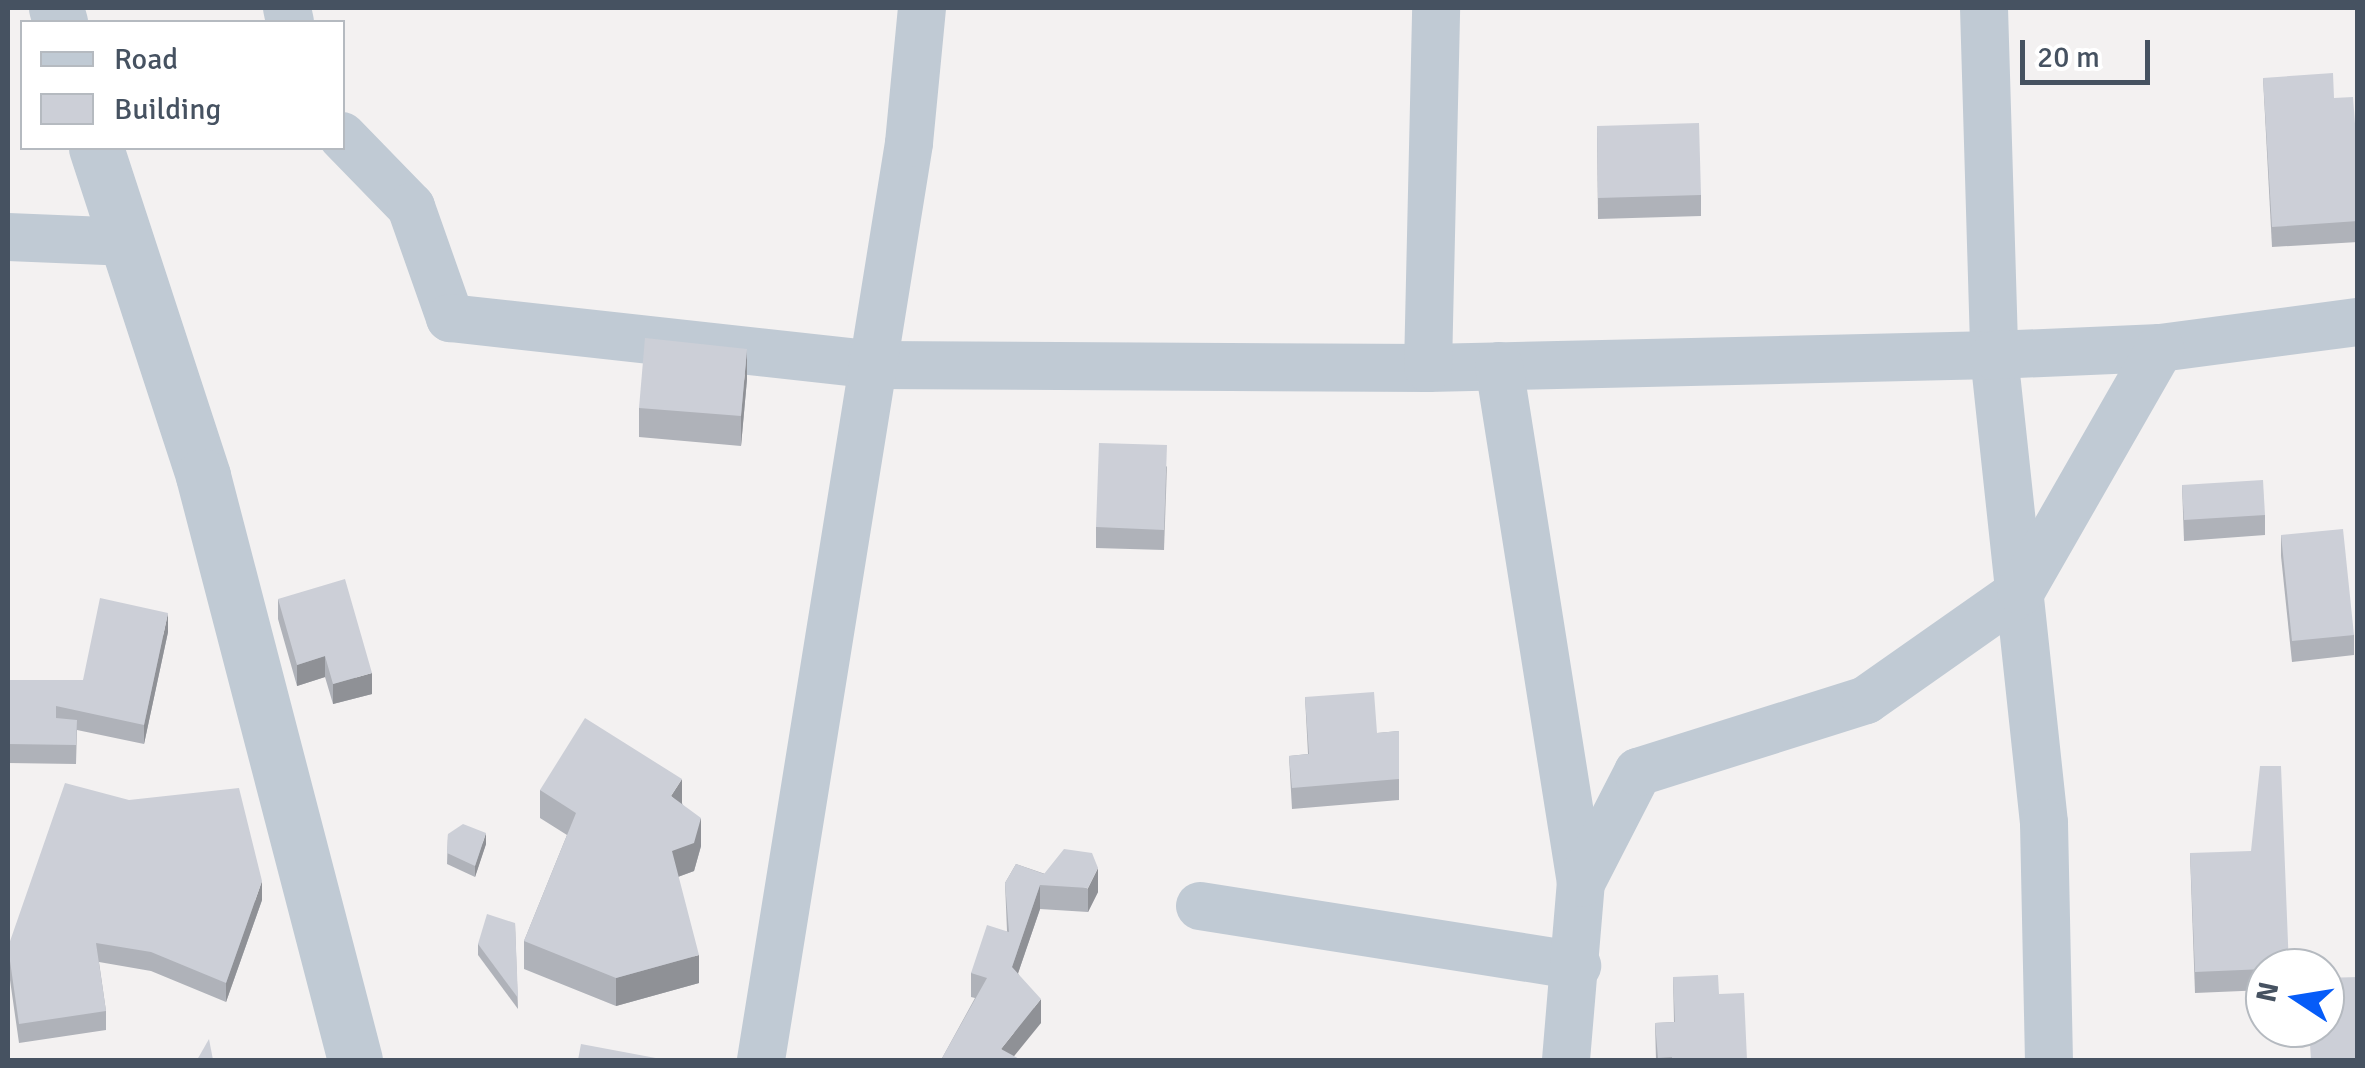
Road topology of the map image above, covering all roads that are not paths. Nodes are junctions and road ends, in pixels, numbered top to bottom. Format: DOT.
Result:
graph roads {
  1 [pos="922,8"];
  2 [pos="1436,8"];
  3 [pos="1984,8"];
  4 [pos="345,139"];
  5 [pos="97,150"];
  6 [pos="8,238"];
  7 [pos="130,242"];
  8 [pos="2358,322"];
  9 [pos="2160,348"];
  10 [pos="1994,355"];
  11 [pos="875,365"];
  12 [pos="1499,366"];
  13 [pos="1428,368"];
  14 [pos="2021,591"];
  15 [pos="1581,883"];
  16 [pos="1200,906"];
  17 [pos="1576,966"];
  18 [pos="355,1060"];
  19 [pos="761,1060"];
  20 [pos="1566,1060"];
  21 [pos="2049,1060"];
  1 -- 11 [label="street"];
  2 -- 13 [label="street"];
  3 -- 10 [label="street"];
  4 -- 11 [label="street"];
  5 -- 7 [label="street"];
  6 -- 7 [label="street"];
  7 -- 18 [label="street"];
  8 -- 9 [label="street"];
  9 -- 10 [label="street"];
  9 -- 14 [label="street"];
  10 -- 12 [label="street"];
  10 -- 14 [label="street"];
  11 -- 13 [label="street"];
  11 -- 19 [label="street"];
  12 -- 13 [label="street"];
  12 -- 15 [label="street"];
  14 -- 15 [label="street"];
  14 -- 21 [label="street"];
  15 -- 17 [label="street"];
  16 -- 17 [label="street"];
  17 -- 20 [label="street"];
}
